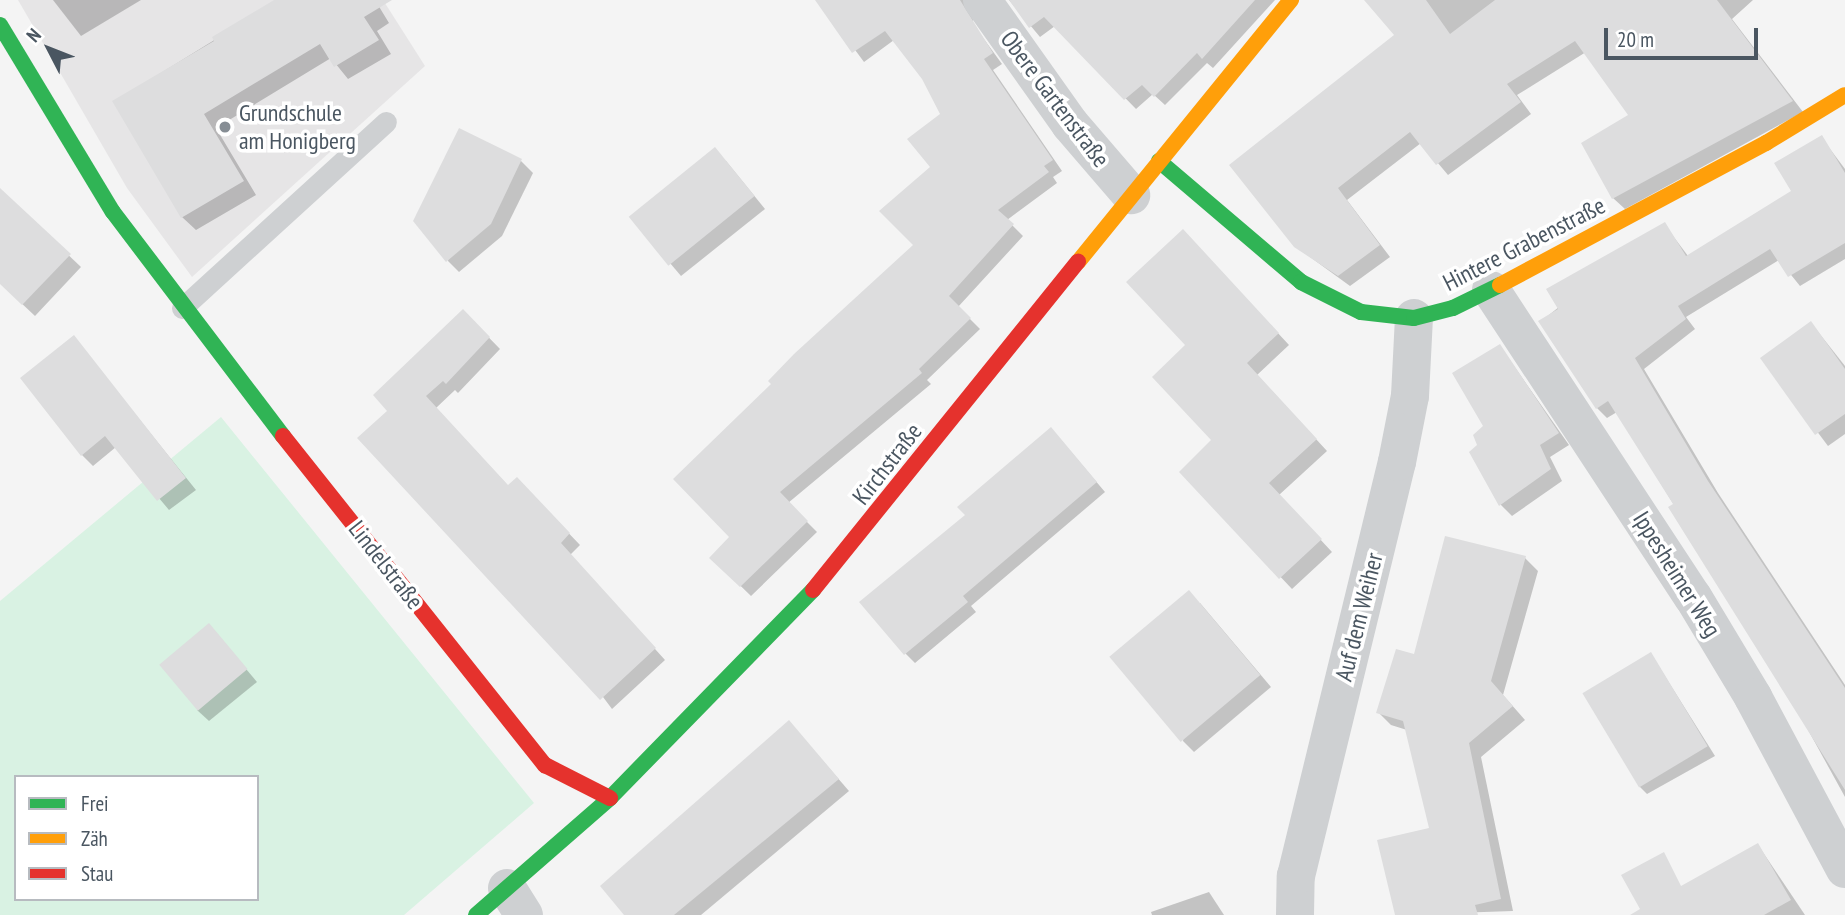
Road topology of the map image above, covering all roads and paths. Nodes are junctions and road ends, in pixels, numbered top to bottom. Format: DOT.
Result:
graph roads {
  1 [pos="982,0"];
  2 [pos="1291,0"];
  3 [pos="0,25"];
  4 [pos="1845,95"];
  5 [pos="386,122"];
  6 [pos="1159,161"];
  7 [pos="1131,195"];
  8 [pos="1491,290"];
  9 [pos="182,308"];
  10 [pos="1414,318"];
  11 [pos="610,798"];
  12 [pos="1845,869"];
  13 [pos="515,902"];
  14 [pos="476,915"];
  15 [pos="1295,915"];
  1 -- 7 [label="street, Obere Gartenstraße"];
  2 -- 6 [label="street, Kirchstraße"];
  3 -- 9 [label="street, Lindelstraße"];
  4 -- 8 [label="street, Hintere Grabenstraße"];
  5 -- 9 [label="lane"];
  6 -- 7 [label="street, Kirchstraße"];
  6 -- 10 [label="street, Hintere Grabenstraße"];
  7 -- 11 [label="street, Kirchstraße"];
  8 -- 10 [label="street, Hintere Grabenstraße"];
  8 -- 12 [label="street, Ippesheimer Weg"];
  9 -- 11 [label="street, Lindelstraße"];
  10 -- 15 [label="street, Auf dem Weiher"];
  11 -- 13 [label="street, Kirchstraße"];
  13 -- 14 [label="street, Kirchstraße"];
}
